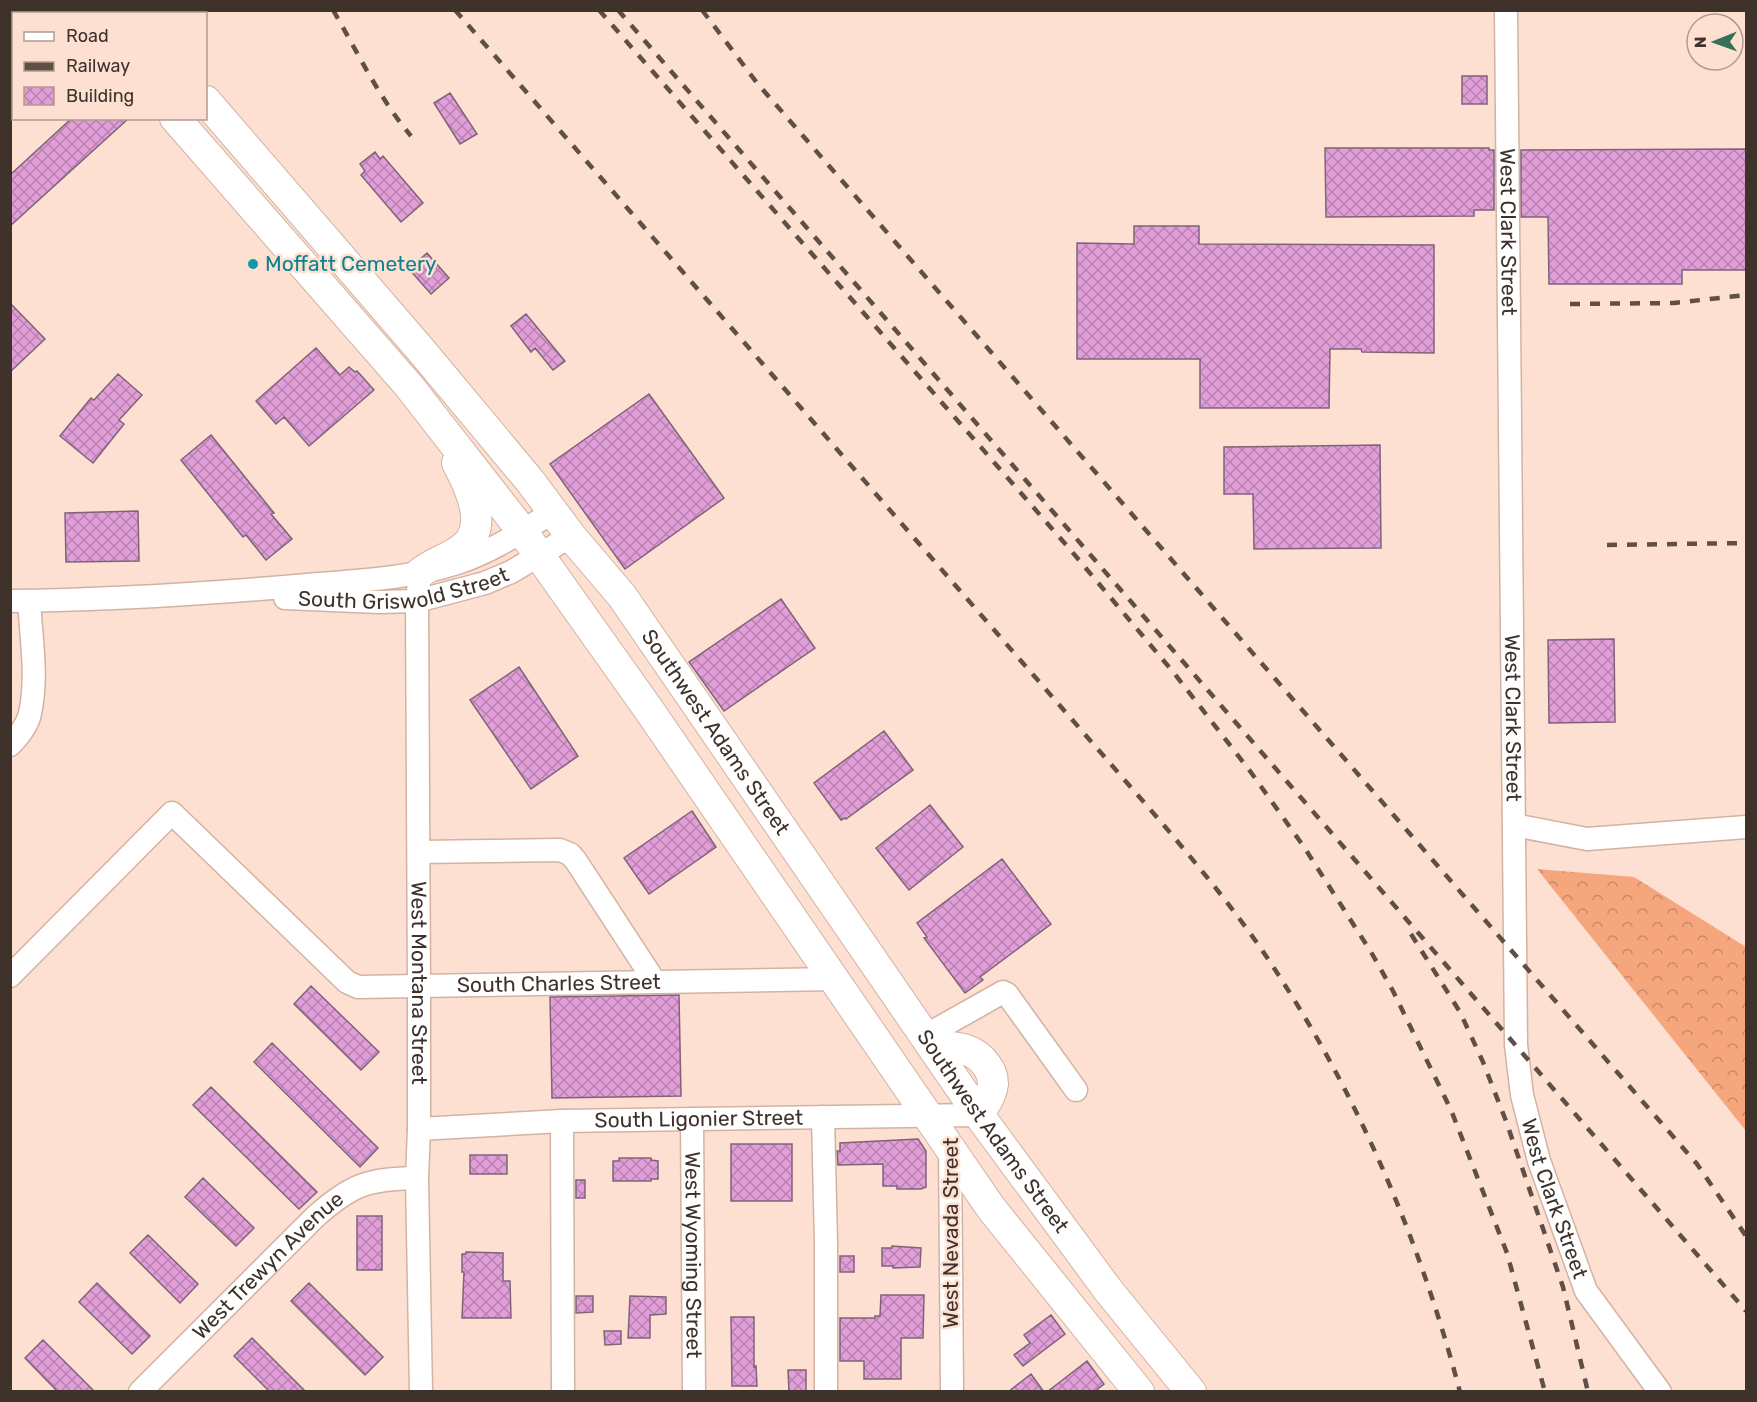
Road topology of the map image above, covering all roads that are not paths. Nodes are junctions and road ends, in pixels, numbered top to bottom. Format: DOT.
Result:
graph roads {
  1 [pos="1506,10"];
  2 [pos="207,101"];
  3 [pos="178,120"];
  4 [pos="409,387"];
  5 [pos="553,512"];
  6 [pos="571,536"];
  7 [pos="531,542"];
  8 [pos="418,587"];
  9 [pos="20,601"];
  10 [pos="10,745"];
  11 [pos="1514,825"];
  12 [pos="1746,827"];
  13 [pos="419,852"];
  14 [pos="10,976"];
  15 [pos="834,979"];
  16 [pos="655,982"];
  17 [pos="419,987"];
  18 [pos="928,1040"];
  19 [pos="1076,1090"];
  20 [pos="953,1115"];
  21 [pos="823,1117"];
  22 [pos="692,1119"];
  23 [pos="562,1121"];
  24 [pos="419,1129"];
  25 [pos="950,1146"];
  26 [pos="417,1178"];
  27 [pos="991,1208"];
  28 [pos="950,1221"];
  29 [pos="140,1392"];
  30 [pos="421,1392"];
  31 [pos="563,1392"];
  32 [pos="694,1392"];
  33 [pos="826,1392"];
  34 [pos="952,1392"];
  35 [pos="1139,1392"];
  36 [pos="1191,1392"];
  37 [pos="1660,1392"];
  1 -- 11 [label="street, West Clark Street"];
  2 -- 5 [label="main road, Southwest Adams Street"];
  3 -- 4 [label="main road, Southwest Adams Street"];
  4 -- 7 [label="main road, Southwest Adams Street"];
  4 -- 8 [label="main road"];
  5 -- 6 [label="main road, Southwest Adams Street"];
  5 -- 7 [label="street, South Griswold Street"];
  6 -- 7 [label="street, South Griswold Street"];
  6 -- 18 [label="main road, Southwest Adams Street"];
  7 -- 8 [label="street, South Griswold Street"];
  7 -- 15 [label="main road, Southwest Adams Street"];
  8 -- 9 [label="street, South Griswold Street"];
  8 -- 13 [label="street, West Montana Street"];
  9 -- 10 [label="street"];
  11 -- 12 [label="street"];
  11 -- 37 [label="street, West Clark Street"];
  13 -- 16 [label="street"];
  13 -- 17 [label="street, West Montana Street"];
  14 -- 17 [label="street, South Charles Street"];
  15 -- 16 [label="street, South Charles Street"];
  15 -- 20 [label="main road, Southwest Adams Street"];
  16 -- 17 [label="street, South Charles Street"];
  17 -- 24 [label="street, West Montana Street"];
  18 -- 19 [label="street"];
  18 -- 20 [label="main road, Southwest Adams Street"];
  18 -- 20 [label="main road"];
  20 -- 21 [label="street, South Ligonier Street"];
  20 -- 25 [label="main road, Southwest Adams Street"];
  20 -- 36 [label="main road, Southwest Adams Street"];
  21 -- 22 [label="street, South Ligonier Street"];
  21 -- 33 [label="street"];
  22 -- 23 [label="street, South Ligonier Street"];
  22 -- 32 [label="street, West Wyoming Street"];
  23 -- 24 [label="street, South Ligonier Street"];
  23 -- 31 [label="street"];
  24 -- 26 [label="street, West Montana Street"];
  25 -- 27 [label="main road, Southwest Adams Street"];
  25 -- 28 [label="street, West Nevada Street"];
  26 -- 29 [label="street, West Trewyn Avenue"];
  26 -- 30 [label="street, West Montana Street"];
  27 -- 28 [label="street"];
  27 -- 35 [label="main road, Southwest Adams Street"];
  28 -- 34 [label="street, West Nevada Street"];
}
